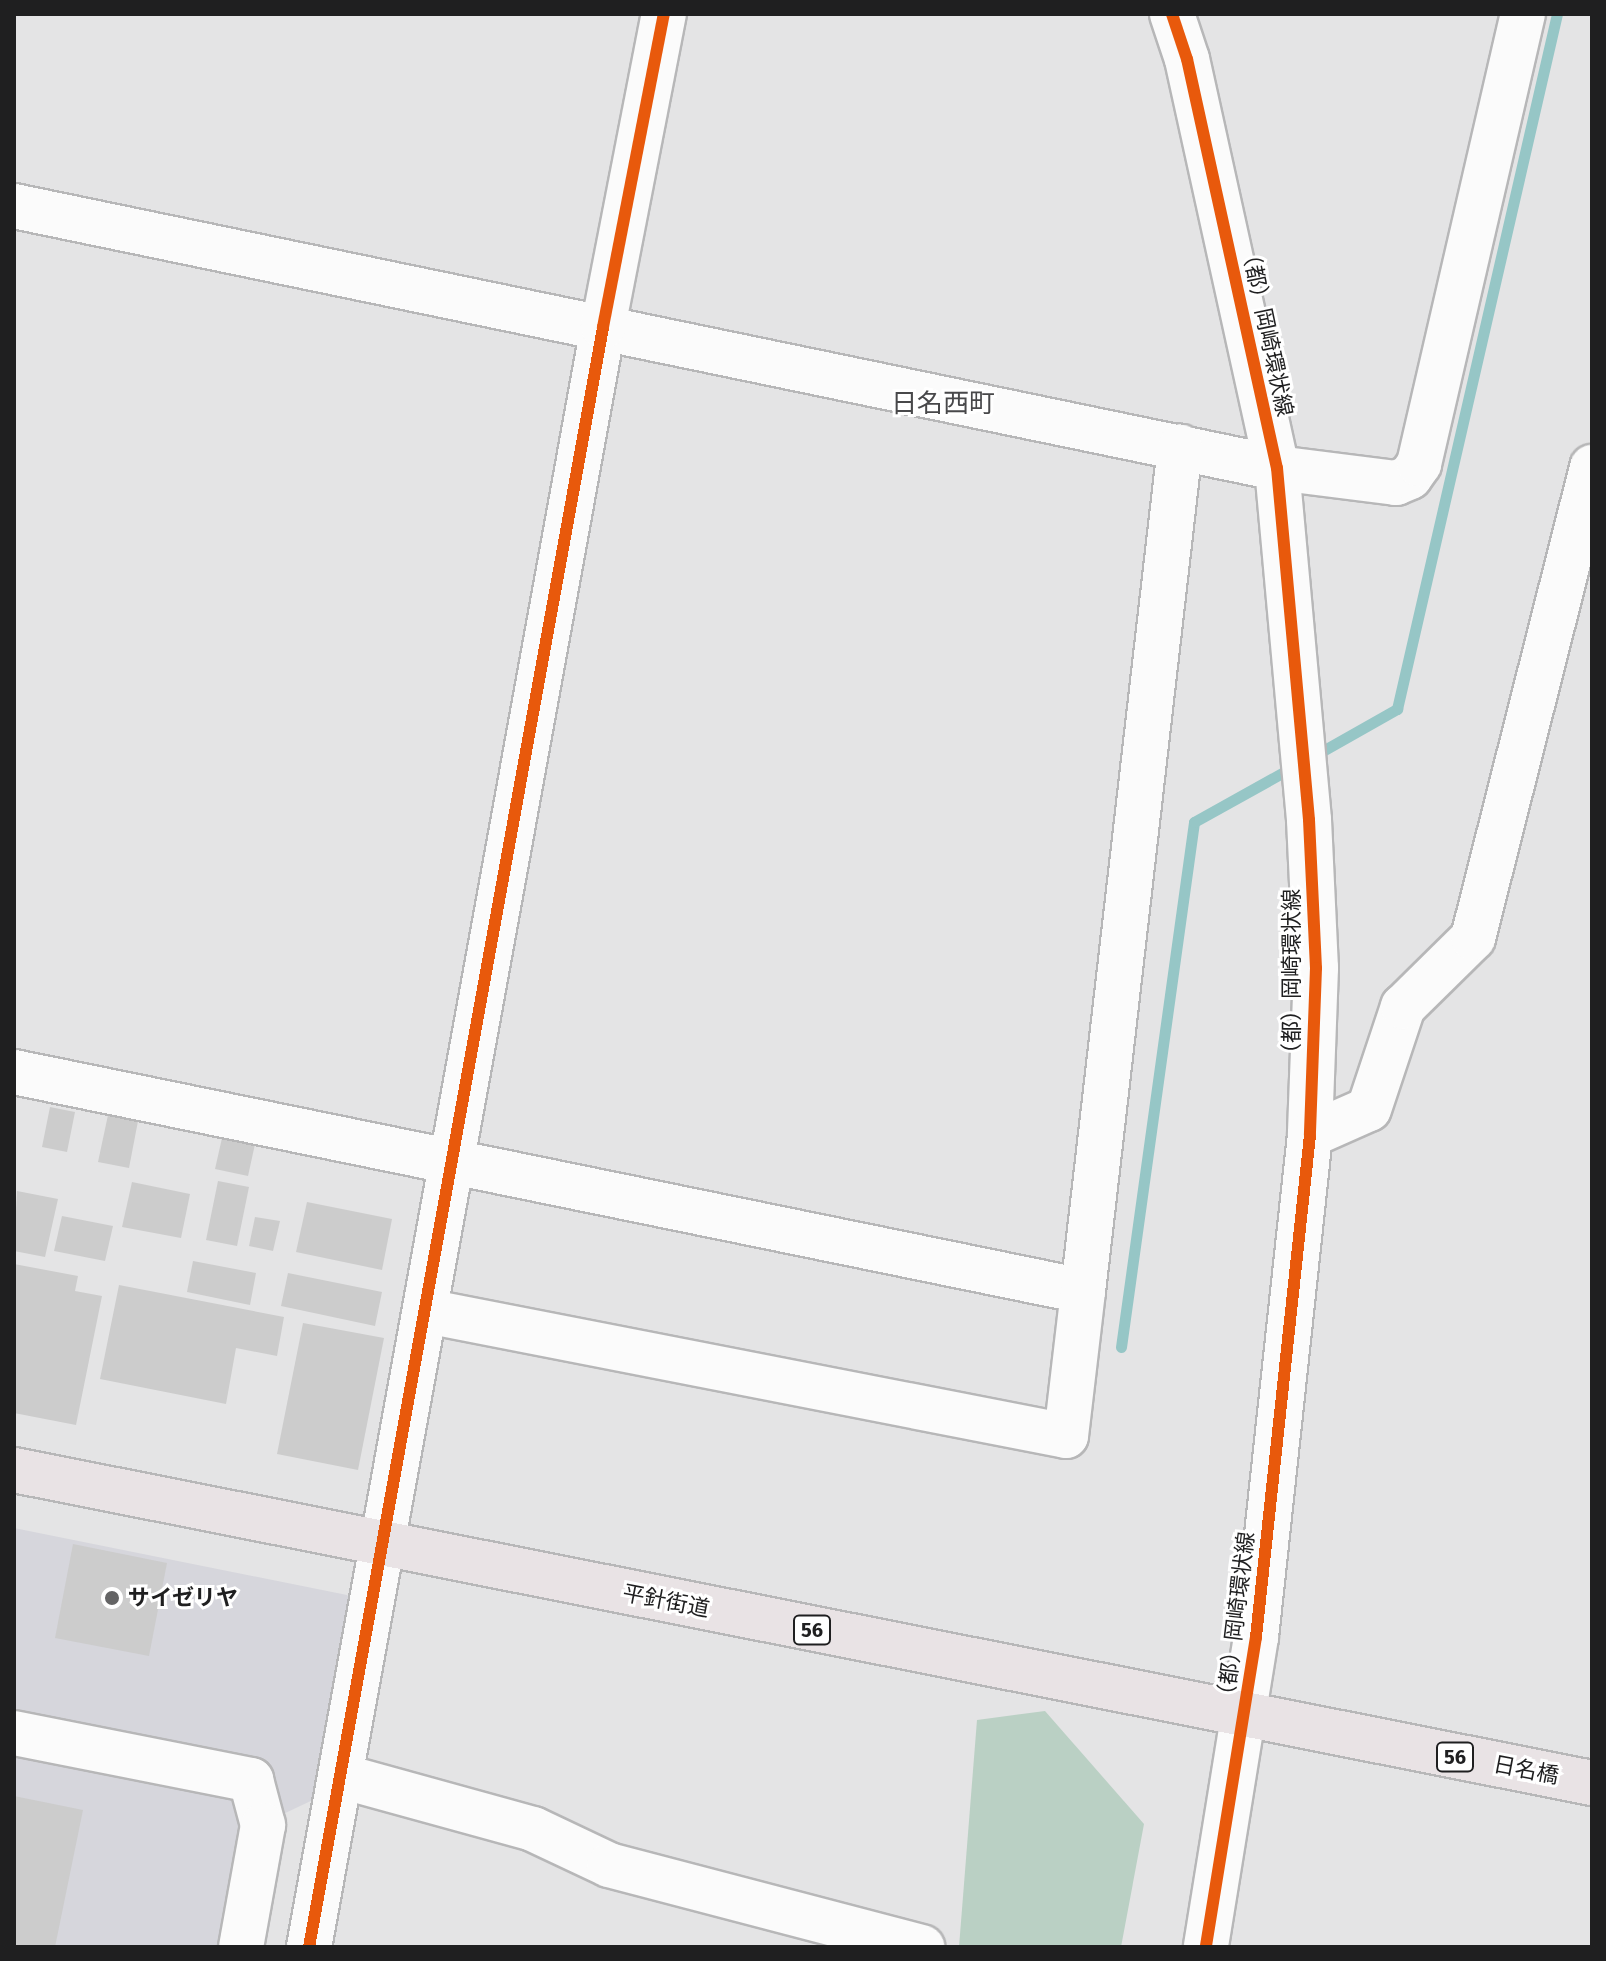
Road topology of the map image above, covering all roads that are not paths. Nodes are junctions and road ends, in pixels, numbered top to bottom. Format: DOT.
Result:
graph roads {
  1 [pos="664,14"];
  2 [pos="1172,14"];
  3 [pos="1523,14"];
  4 [pos="14,206"];
  5 [pos="603,327"];
  6 [pos="1180,447"];
  7 [pos="1592,467"];
  8 [pos="1277,468"];
  9 [pos="14,1072"];
  10 [pos="1310,1135"];
  11 [pos="453,1160"];
  12 [pos="1083,1291"];
  13 [pos="426,1311"];
  14 [pos="14,1470"];
  15 [pos="380,1544"];
  16 [pos="1244,1716"];
  17 [pos="1319,1731"];
  18 [pos="14,1733"];
  19 [pos="341,1776"];
  20 [pos="1592,1783"];
  21 [pos="241,1947"];
  22 [pos="309,1947"];
  23 [pos="922,1947"];
  24 [pos="1206,1947"];
  1 -- 5 [label="street"];
  2 -- 8 [label="street, （都）岡崎環状線"];
  3 -- 8 [label="street"];
  4 -- 5 [label="street"];
  5 -- 6 [label="street"];
  5 -- 11 [label="street"];
  6 -- 8 [label="street"];
  6 -- 12 [label="street"];
  7 -- 10 [label="street"];
  8 -- 10 [label="street, （都）岡崎環状線"];
  9 -- 11 [label="street"];
  10 -- 16 [label="street, （都）岡崎環状線"];
  11 -- 12 [label="street"];
  11 -- 13 [label="street"];
  12 -- 13 [label="street"];
  13 -- 15 [label="street"];
  14 -- 15 [label="main road, 平針街道 / 56"];
  15 -- 16 [label="main road, 平針街道 / 56"];
  15 -- 19 [label="street"];
  16 -- 17 [label="main road, 平針街道 / 56"];
  16 -- 24 [label="street, （都）岡崎環状線"];
  17 -- 20 [label="main road, 日名橋 / 56"];
  18 -- 21 [label="street"];
  19 -- 22 [label="street"];
  19 -- 23 [label="street"];
}
